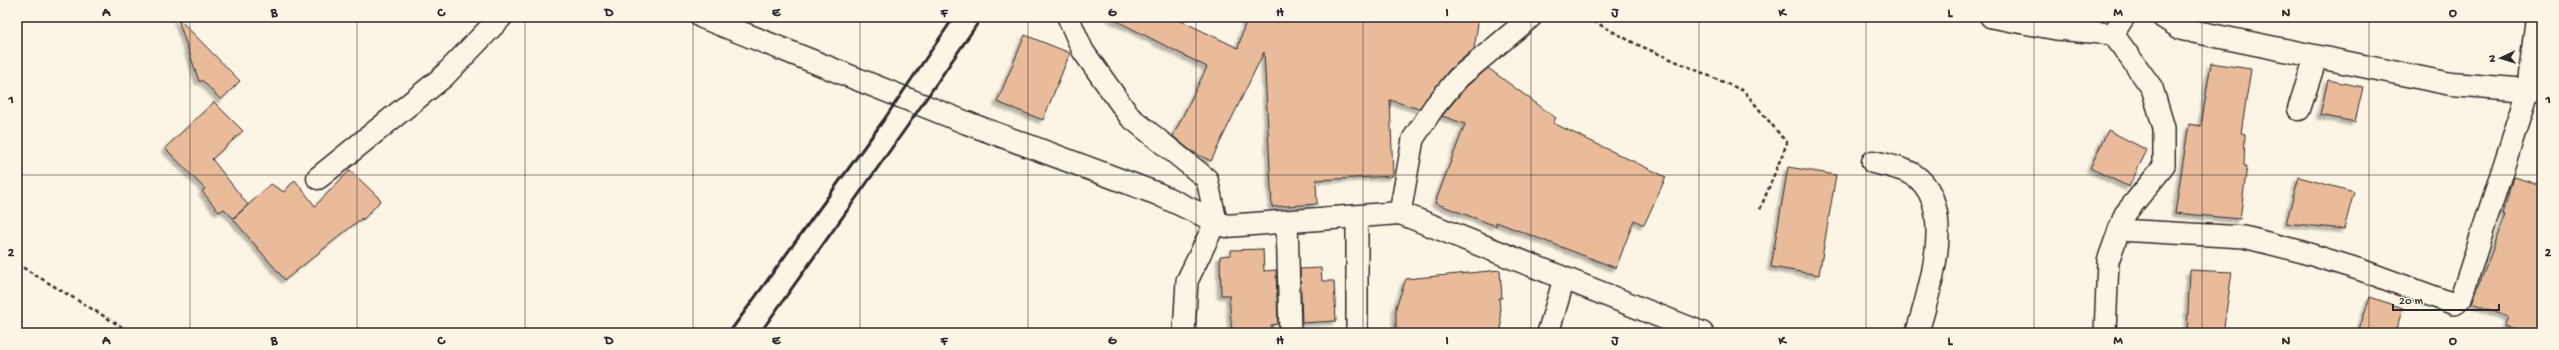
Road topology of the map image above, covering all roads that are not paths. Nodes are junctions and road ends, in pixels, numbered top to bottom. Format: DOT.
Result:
graph roads {
  1 [pos="501,17"];
  2 [pos="702,17"];
  3 [pos="1068,17"];
  4 [pos="1531,17"];
  5 [pos="1991,17"];
  6 [pos="2163,17"];
  7 [pos="2537,17"];
  8 [pos="2118,25"];
  9 [pos="2316,57"];
  10 [pos="2535,91"];
  11 [pos="2299,109"];
  12 [pos="1874,162"];
  13 [pos="318,178"];
  14 [pos="1400,213"];
  15 [pos="1357,217"];
  16 [pos="1216,221"];
  17 [pos="1287,222"];
  18 [pos="2119,230"];
  19 [pos="1564,279"];
  20 [pos="1184,333"];
  21 [pos="1290,333"];
  22 [pos="1357,333"];
  23 [pos="1548,333"];
  24 [pos="1702,333"];
  25 [pos="1917,333"];
  26 [pos="2105,333"];
  1 -- 13 [label="street"];
  2 -- 16 [label="street"];
  3 -- 16 [label="lane"];
  4 -- 14 [label="lane"];
  5 -- 8 [label="lane"];
  6 -- 9 [label="street"];
  7 -- 10 [label="street"];
  8 -- 18 [label="lane"];
  9 -- 10 [label="street"];
  9 -- 11 [label="street"];
  10 -- 18 [label="lane"];
  12 -- 25 [label="street"];
  14 -- 15 [label="street"];
  14 -- 19 [label="street"];
  15 -- 17 [label="street"];
  15 -- 22 [label="lane"];
  16 -- 17 [label="street"];
  16 -- 20 [label="lane"];
  17 -- 21 [label="lane"];
  18 -- 26 [label="lane"];
  19 -- 23 [label="lane"];
  19 -- 24 [label="street"];
}
